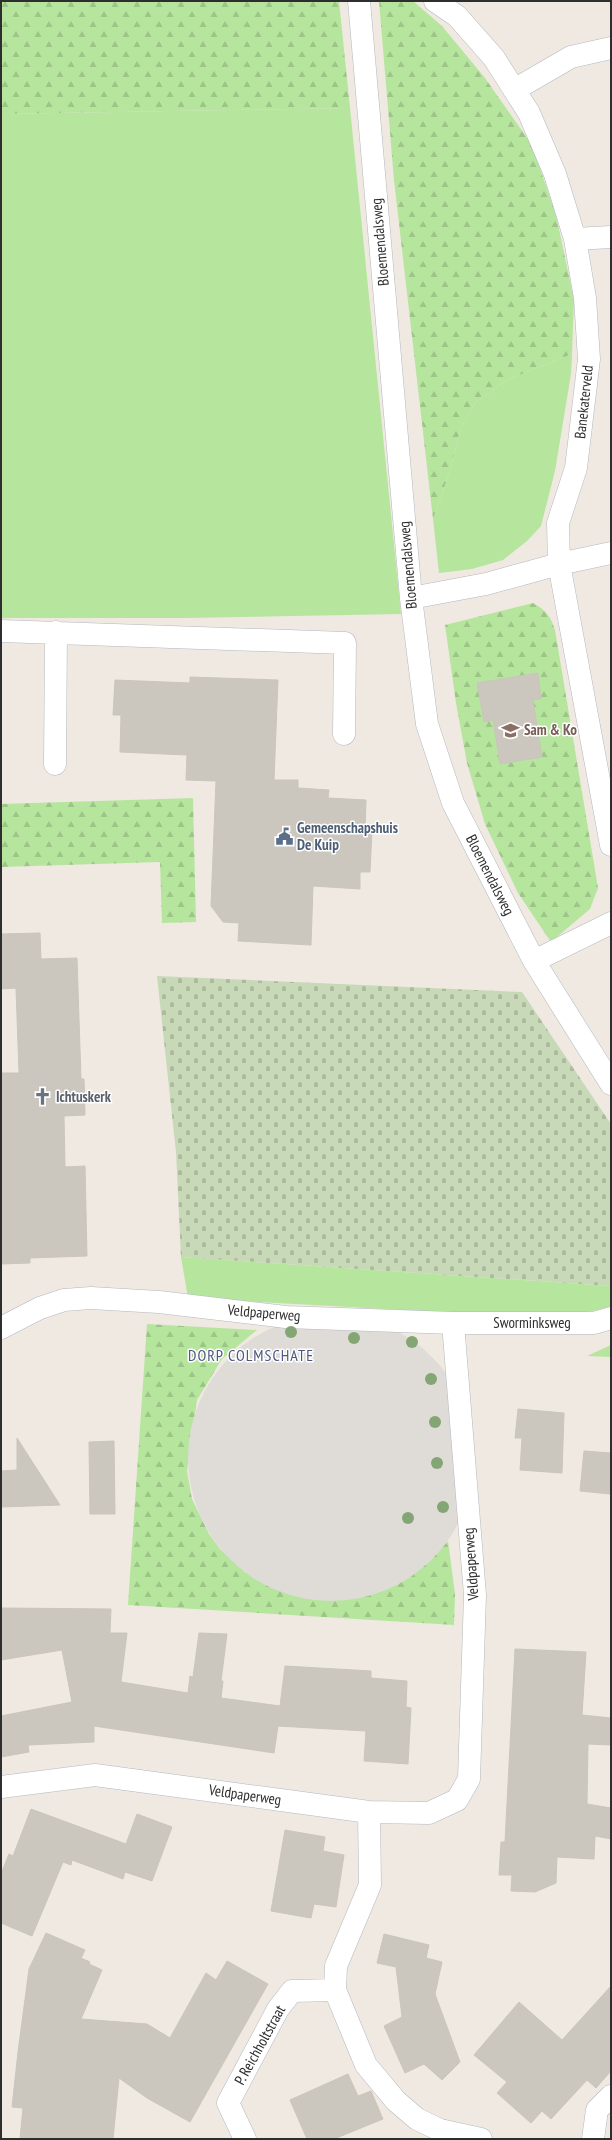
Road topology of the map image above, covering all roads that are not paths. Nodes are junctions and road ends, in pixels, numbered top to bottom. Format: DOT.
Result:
graph roads {
  1 [pos="359,1"];
  2 [pos="435,1"];
  3 [pos="611,48"];
  4 [pos="514,90"];
  5 [pos="611,237"];
  6 [pos="575,239"];
  7 [pos="611,553"];
  8 [pos="560,564"];
  9 [pos="411,598"];
  10 [pos="1,630"];
  11 [pos="56,632"];
  12 [pos="344,734"];
  13 [pos="55,764"];
  14 [pos="611,845"];
  15 [pos="611,923"];
  16 [pos="534,961"];
  17 [pos="611,1084"];
  18 [pos="611,1318"];
  19 [pos="453,1323"];
  20 [pos="1,1328"];
  21 [pos="1,1787"];
  22 [pos="369,1812"];
  23 [pos="335,1990"];
  24 [pos="611,2096"];
  25 [pos="245,2139"];
  26 [pos="481,2139"];
  27 [pos="593,2139"];
  1 -- 9 [label="street, Bloemendalsweg"];
  2 -- 4 [label="street, Banekaterveld"];
  3 -- 4 [label="street"];
  4 -- 6 [label="street, Banekaterveld"];
  5 -- 6 [label="street"];
  6 -- 8 [label="street, Banekaterveld"];
  7 -- 8 [label="street"];
  8 -- 9 [label="street"];
  8 -- 14 [label="street, Banekaterveld"];
  9 -- 16 [label="street, Bloemendalsweg"];
  10 -- 11 [label="street"];
  11 -- 12 [label="street"];
  11 -- 13 [label="street"];
  15 -- 16 [label="street"];
  16 -- 17 [label="street, Bloemendalsweg"];
  18 -- 19 [label="street, Sworminksweg"];
  19 -- 20 [label="street, Veldpaperweg"];
  19 -- 22 [label="street, Veldpaperweg"];
  21 -- 22 [label="street, Veldpaperweg"];
  22 -- 23 [label="street"];
  23 -- 25 [label="street, P. Reichholtstraat"];
  23 -- 26 [label="street"];
  24 -- 27 [label="street"];
}
